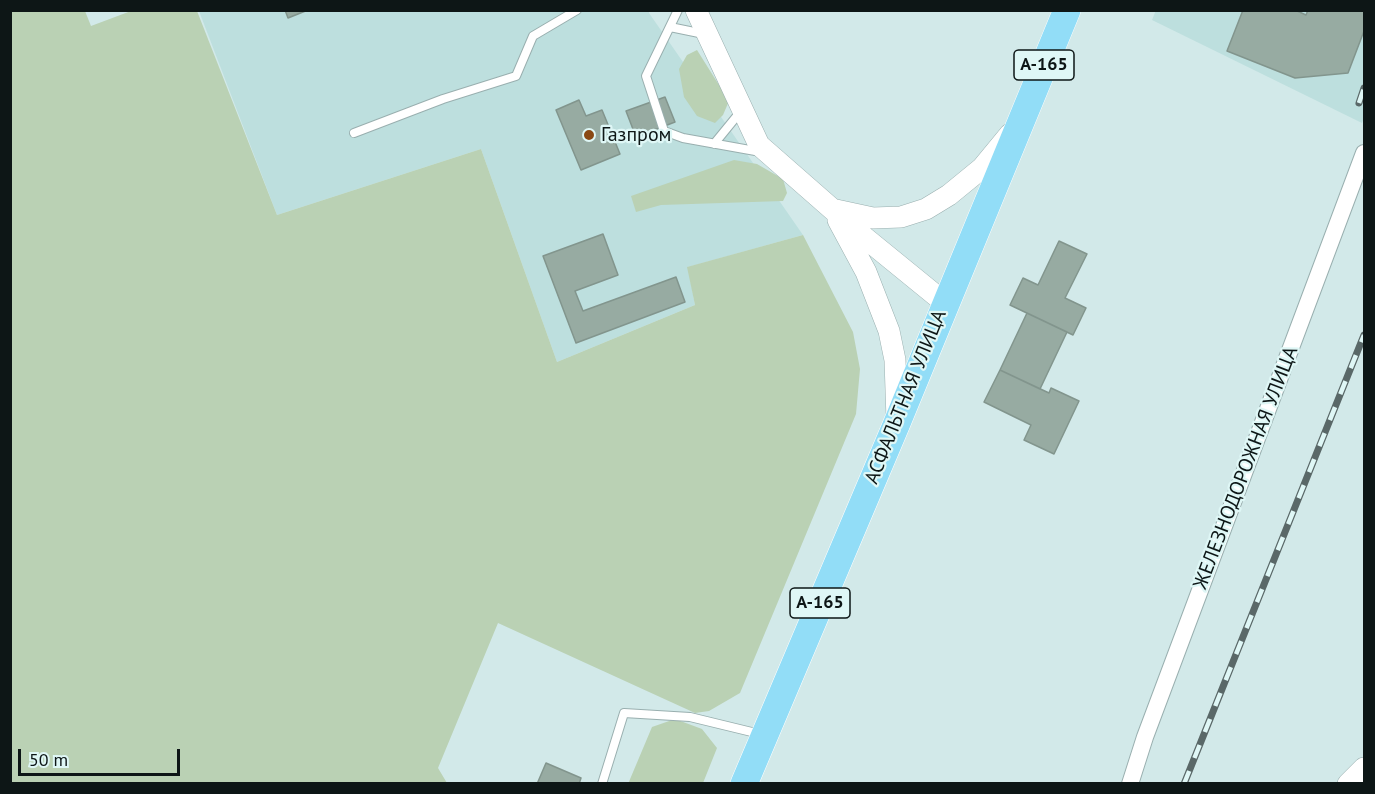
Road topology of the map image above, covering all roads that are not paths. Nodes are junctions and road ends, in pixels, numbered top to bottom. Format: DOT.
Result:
graph roads {
  1 [pos="577,10"];
  2 [pos="678,10"];
  3 [pos="696,10"];
  4 [pos="1067,10"];
  5 [pos="670,27"];
  6 [pos="707,34"];
  7 [pos="742,110"];
  8 [pos="1022,120"];
  9 [pos="354,133"];
  10 [pos="714,144"];
  11 [pos="1365,153"];
  12 [pos="768,154"];
  13 [pos="832,209"];
  14 [pos="945,303"];
  15 [pos="897,423"];
  16 [pos="764,735"];
  17 [pos="1365,768"];
  18 [pos="602,783"];
  19 [pos="744,783"];
  20 [pos="1130,783"];
  21 [pos="1348,783"];
  1 -- 9 [label="lane"];
  2 -- 5 [label="lane"];
  3 -- 6 [label="street"];
  4 -- 8 [label="main road, АСФАЛЬТНАЯ УЛИЦА / А-165"];
  5 -- 6 [label="lane"];
  5 -- 10 [label="lane"];
  6 -- 7 [label="street"];
  7 -- 10 [label="lane"];
  7 -- 12 [label="street"];
  8 -- 13 [label="street"];
  8 -- 14 [label="main road, АСФАЛЬТНАЯ УЛИЦА / А-165"];
  10 -- 12 [label="lane"];
  11 -- 20 [label="street, ЖЕЛЕЗНОДОРОЖНАЯ УЛИЦА"];
  12 -- 13 [label="street"];
  13 -- 14 [label="street"];
  13 -- 15 [label="street"];
  14 -- 15 [label="main road, АСФАЛЬТНАЯ УЛИЦА / А-165"];
  15 -- 16 [label="main road, АСФАЛЬТНАЯ УЛИЦА / А-165"];
  16 -- 18 [label="lane"];
  16 -- 19 [label="main road, АСФАЛЬТНАЯ УЛИЦА / А-165"];
  17 -- 21 [label="street"];
}
